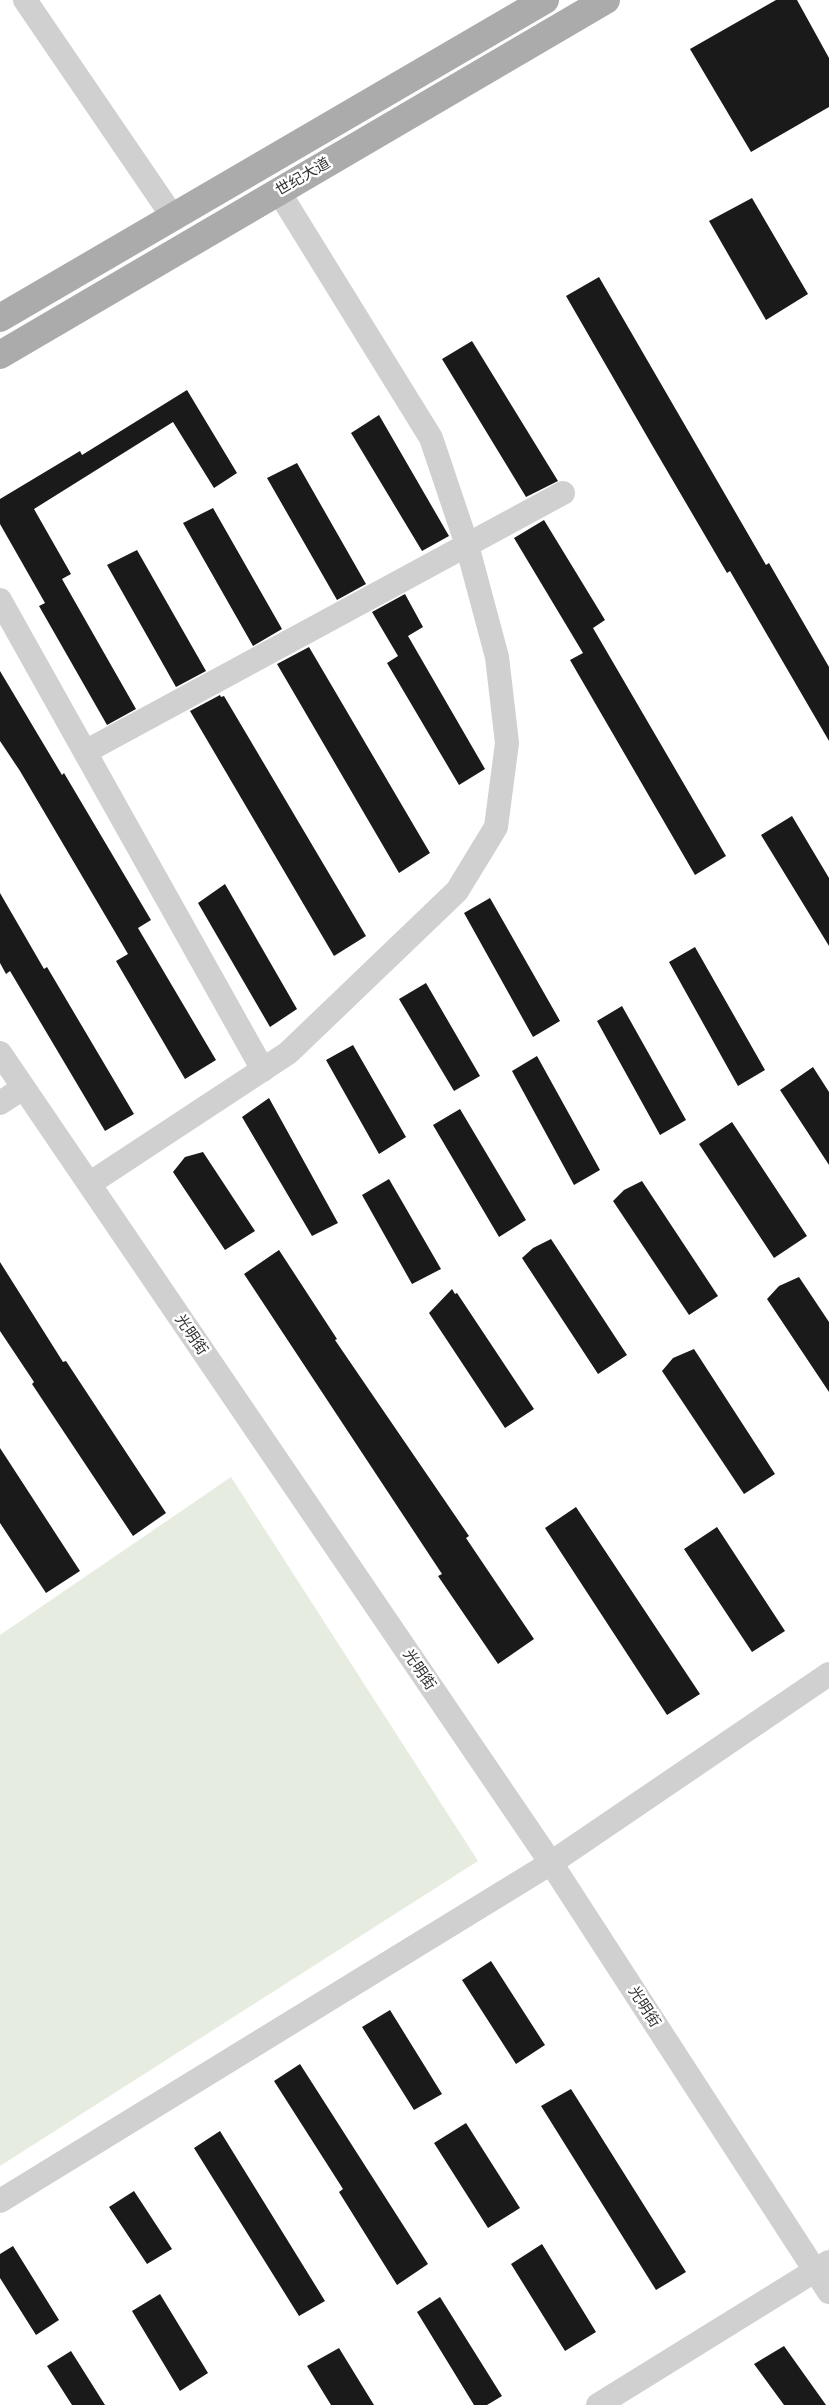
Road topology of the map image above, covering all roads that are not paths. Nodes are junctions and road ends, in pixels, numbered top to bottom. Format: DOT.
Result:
graph roads {
  1 [pos="25,0"];
  2 [pos="545,0"];
  3 [pos="606,0"];
  4 [pos="279,192"];
  5 [pos="173,217"];
  6 [pos="0,318"];
  7 [pos="0,355"];
  8 [pos="563,493"];
  9 [pos="466,544"];
  10 [pos="0,600"];
  11 [pos="85,752"];
  12 [pos="0,1053"];
  13 [pos="262,1070"];
  14 [pos="23,1088"];
  15 [pos="0,1103"];
  16 [pos="89,1184"];
  17 [pos="829,1674"];
  18 [pos="551,1863"];
  19 [pos="0,2201"];
  20 [pos="822,2266"];
  21 [pos="829,2292"];
  22 [pos="598,2405"];
  1 -- 5 [label="street"];
  2 -- 5 [label="main road, 世纪大道"];
  3 -- 4 [label="main road, 世纪大道"];
  4 -- 7 [label="main road, 世纪大道"];
  4 -- 9 [label="street"];
  5 -- 6 [label="main road, 世纪大道"];
  8 -- 9 [label="street"];
  9 -- 11 [label="street"];
  9 -- 13 [label="street"];
  10 -- 11 [label="street"];
  11 -- 13 [label="street"];
  12 -- 14 [label="street, 光明街"];
  13 -- 16 [label="street"];
  14 -- 15 [label="street"];
  14 -- 16 [label="street, 光明街"];
  16 -- 18 [label="street, 光明街"];
  17 -- 18 [label="street"];
  18 -- 19 [label="street"];
  18 -- 20 [label="street, 光明街"];
  20 -- 21 [label="street, 光明街"];
  20 -- 22 [label="street"];
}
